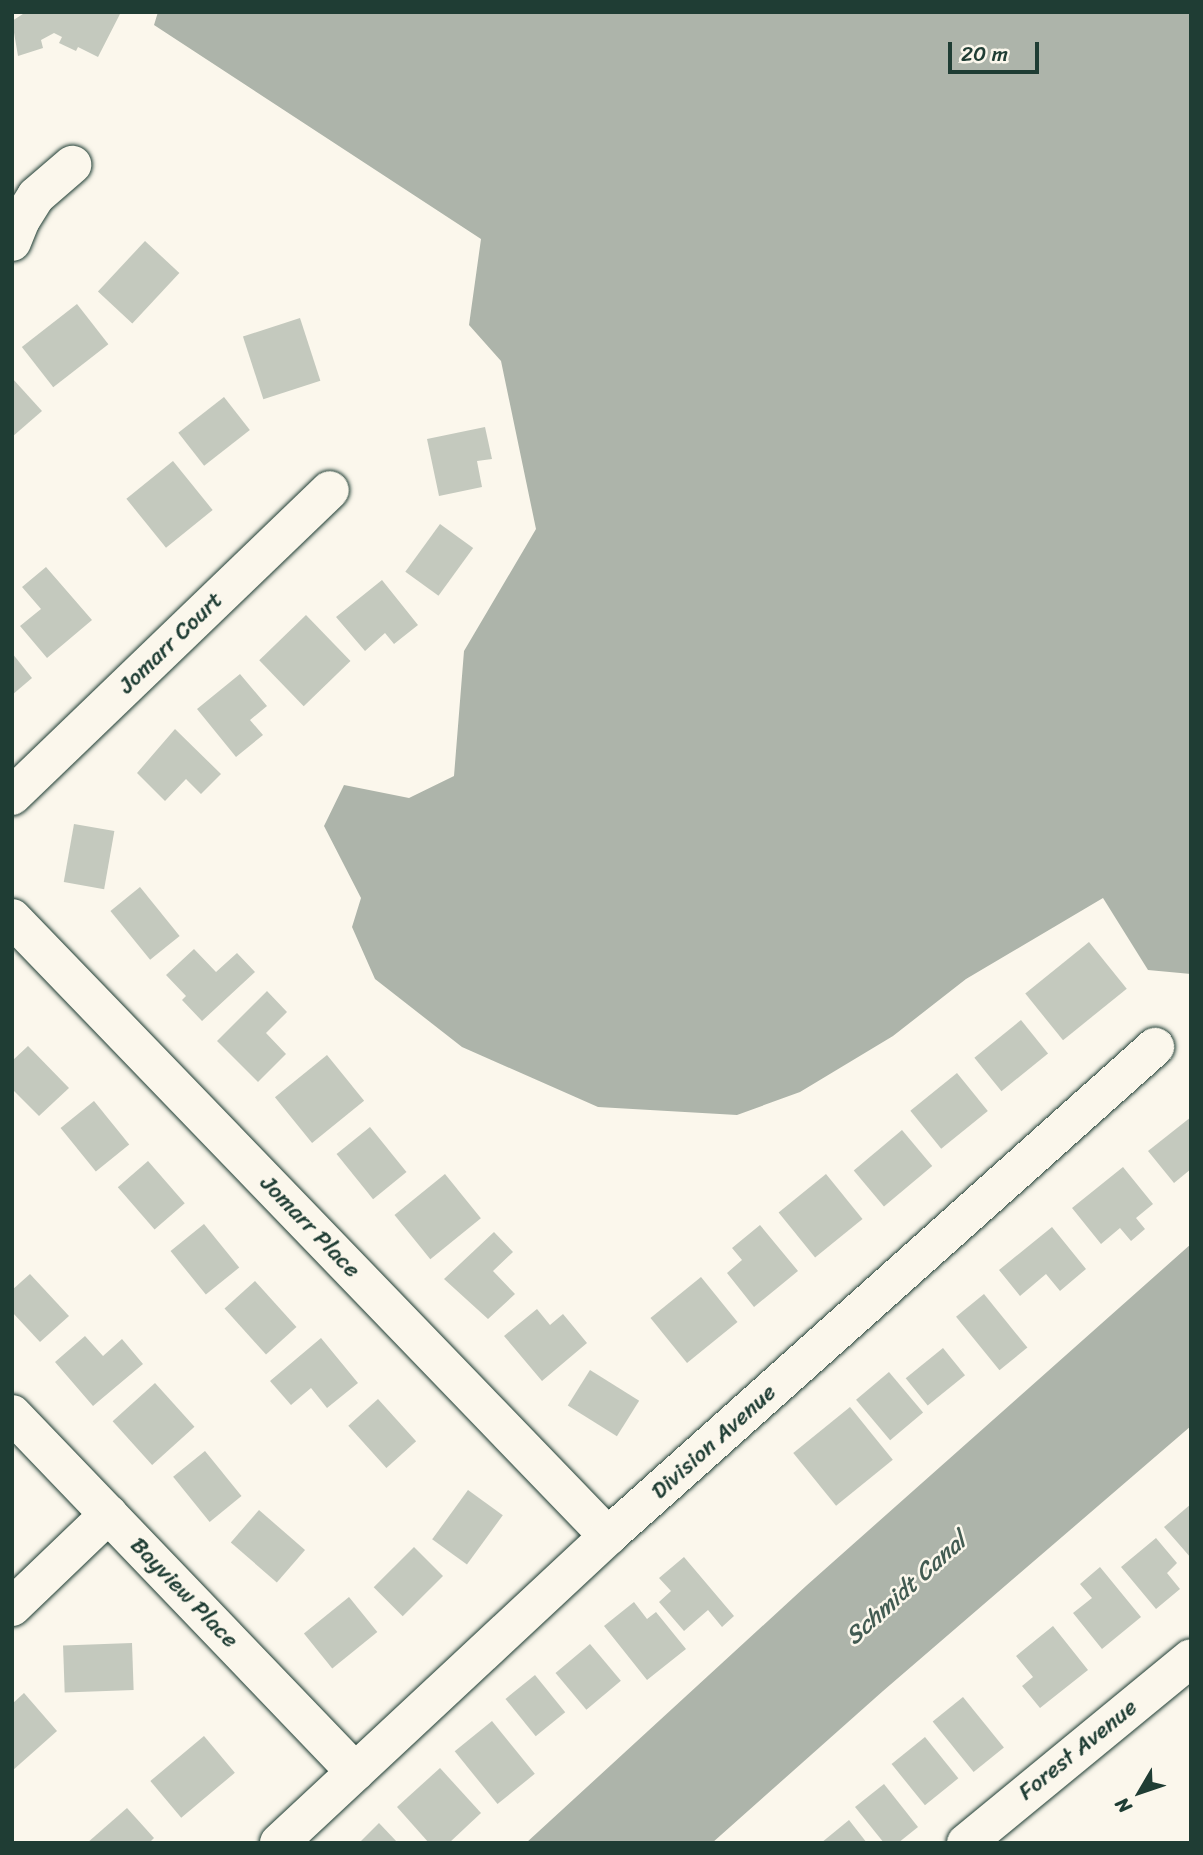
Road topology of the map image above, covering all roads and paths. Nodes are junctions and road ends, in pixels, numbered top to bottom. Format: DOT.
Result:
graph roads {
  1 [pos="72,165"];
  2 [pos="12,242"];
  3 [pos="330,490"];
  4 [pos="12,796"];
  5 [pos="12,918"];
  6 [pos="1155,1047"];
  7 [pos="12,1414"];
  8 [pos="109,1514"];
  9 [pos="608,1536"];
  10 [pos="12,1607"];
  11 [pos="1191,1658"];
  12 [pos="355,1772"];
  13 [pos="279,1843"];
  14 [pos="966,1843"];
  1 -- 2 [label="street"];
  3 -- 4 [label="street, Jomarr Court"];
  5 -- 9 [label="street, Jomarr Place"];
  6 -- 9 [label="street, Division Avenue"];
  7 -- 8 [label="street, Bayview Place"];
  8 -- 10 [label="street"];
  8 -- 12 [label="street, Bayview Place"];
  9 -- 12 [label="street, Division Avenue"];
  11 -- 14 [label="street, Forest Avenue"];
  12 -- 13 [label="street, Division Avenue"];
}
